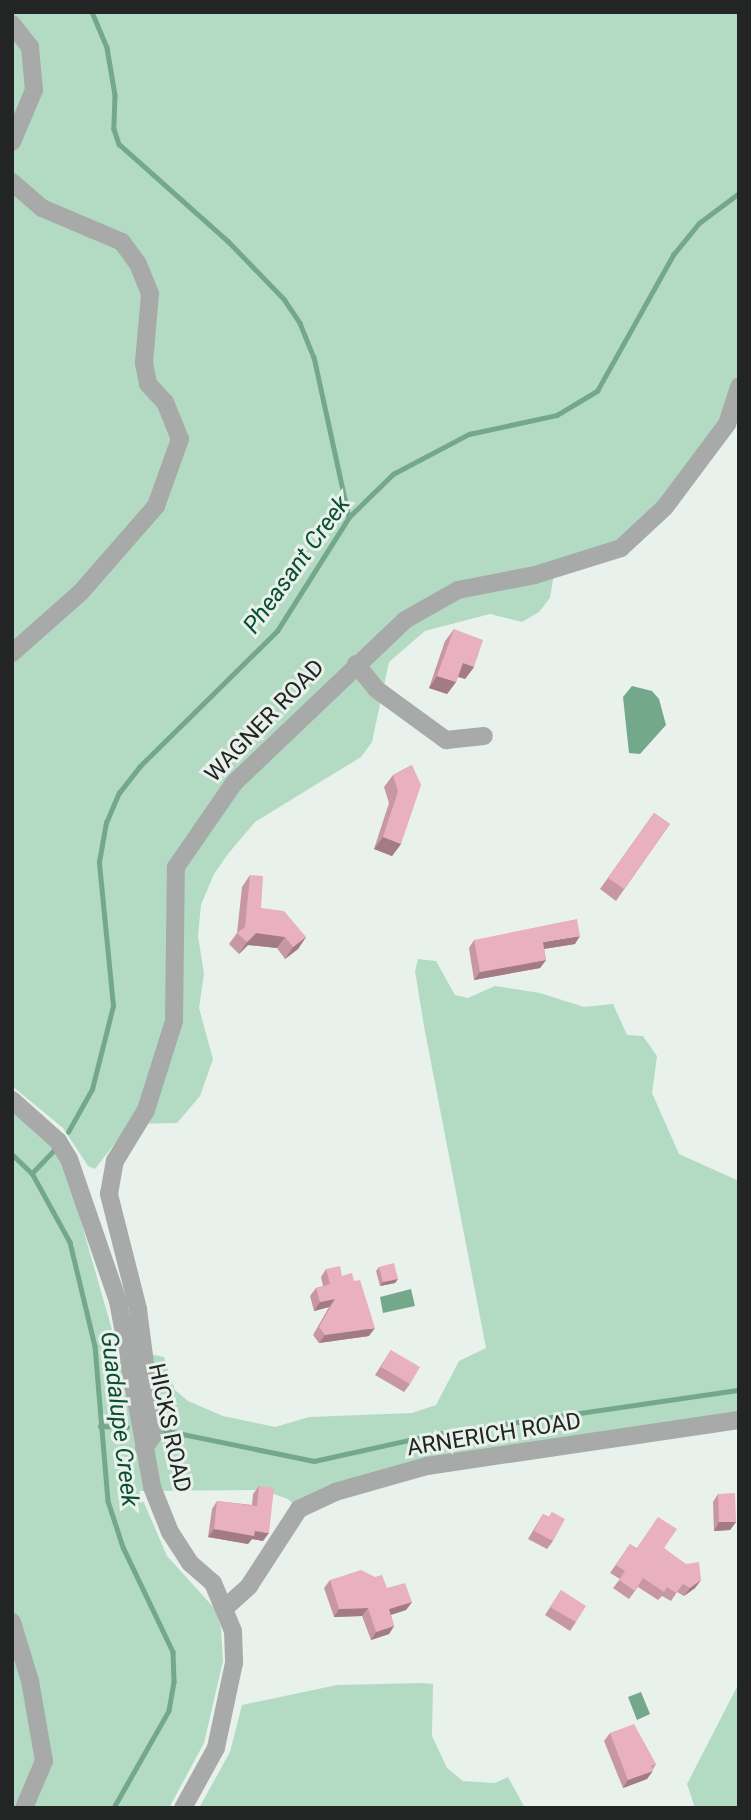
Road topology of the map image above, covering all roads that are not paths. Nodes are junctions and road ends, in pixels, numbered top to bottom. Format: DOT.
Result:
graph roads {
  1 [pos="12,24"];
  2 [pos="12,142"];
  3 [pos="12,182"];
  4 [pos="739,386"];
  5 [pos="12,653"];
  6 [pos="356,664"];
  7 [pos="484,736"];
  8 [pos="12,1100"];
  9 [pos="739,1420"];
  10 [pos="144,1448"];
  11 [pos="226,1606"];
  12 [pos="12,1622"];
  13 [pos="24,1808"];
  14 [pos="183,1808"];
  1 -- 2 [label="street"];
  3 -- 5 [label="street"];
  4 -- 6 [label="street, WAGNER ROAD"];
  6 -- 7 [label="street"];
  6 -- 10 [label="street, WAGNER ROAD"];
  8 -- 10 [label="street, HICKS ROAD"];
  9 -- 11 [label="street, ARNERICH ROAD"];
  10 -- 11 [label="street, HICKS ROAD"];
  11 -- 14 [label="street, HICKS ROAD"];
  12 -- 13 [label="street"];
}
